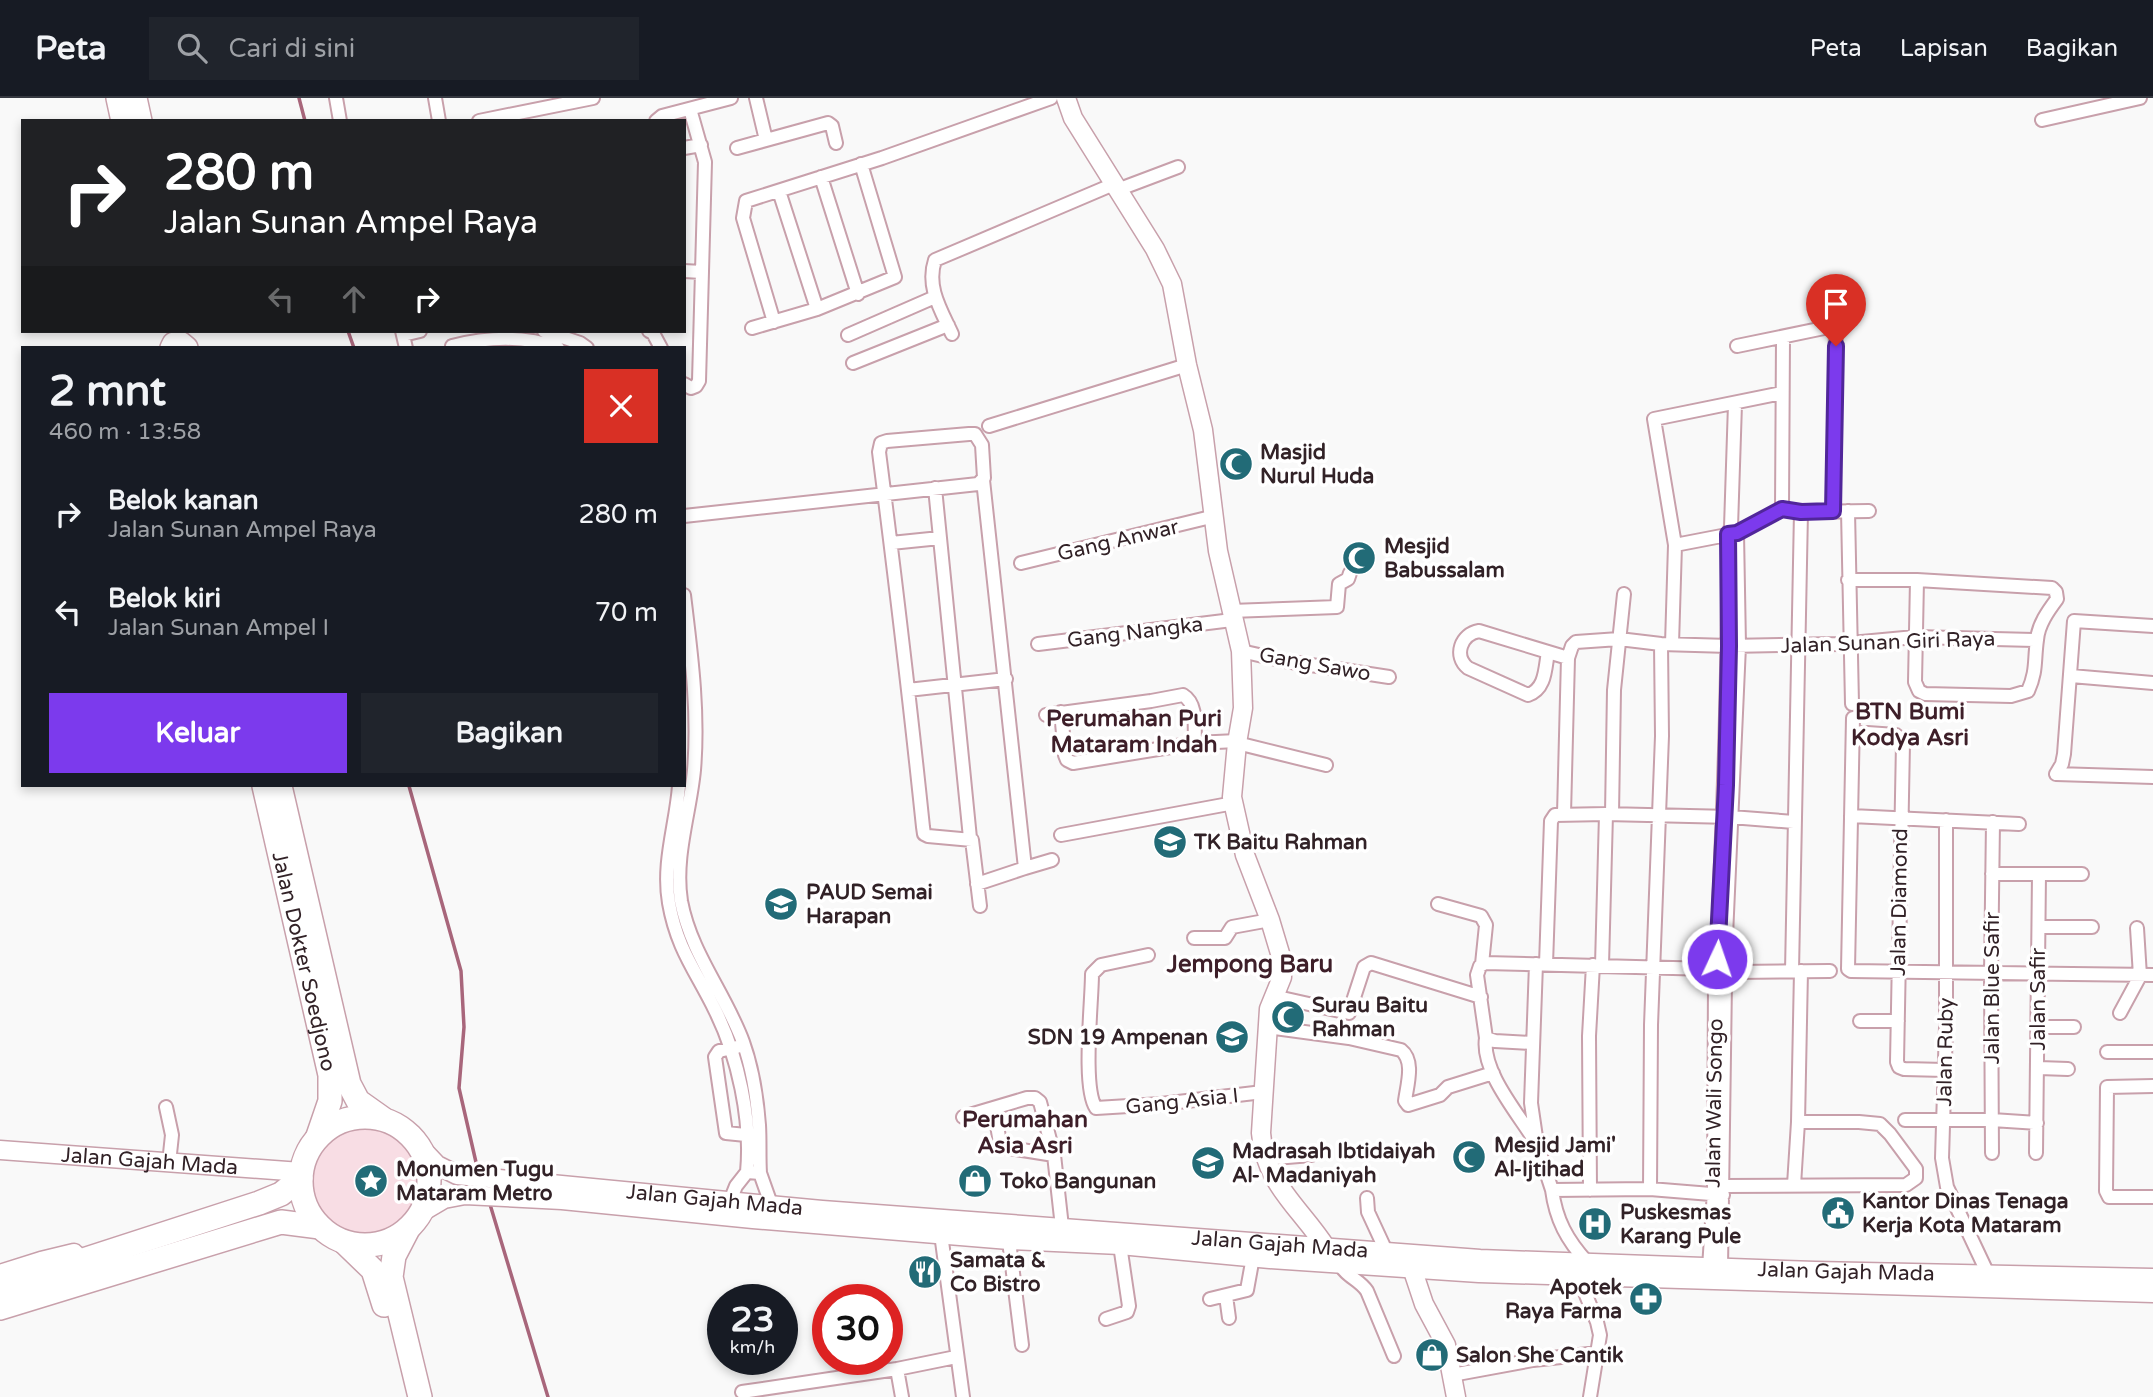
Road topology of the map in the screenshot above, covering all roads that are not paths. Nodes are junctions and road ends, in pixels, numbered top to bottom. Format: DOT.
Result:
graph roads {
  1 [pos="118,98"];
  2 [pos="135,98"];
  3 [pos="336,98"];
  4 [pos="435,98"];
  5 [pos="593,98"];
  6 [pos="731,98"];
  7 [pos="756,98"];
  8 [pos="1051,98"];
  9 [pos="1066,98"];
  10 [pos="2140,98"];
  11 [pos="690,109"];
  12 [pos="123,119"];
  13 [pos="139,119"];
  14 [pos="340,119"];
  15 [pos="439,119"];
  16 [pos="489,119"];
  17 [pos="658,119"];
  18 [pos="2042,120"];
  19 [pos="766,140"];
  20 [pos="836,143"];
  21 [pos="701,145"];
  22 [pos="686,148"];
  23 [pos="737,148"];
  24 [pos="861,164"];
  25 [pos="1178,167"];
  26 [pos="821,177"];
  27 [pos="1120,187"];
  28 [pos="779,191"];
  29 [pos="686,271"];
  30 [pos="702,272"];
  31 [pos="858,293"];
  32 [pos="935,297"];
  33 [pos="817,309"];
  34 [pos="774,322"];
  35 [pos="752,328"];
  36 [pos="549,333"];
  37 [pos="848,335"];
  38 [pos="1783,338"];
  39 [pos="455,346"];
  40 [pos="553,346"];
  41 [pos="581,346"];
  42 [pos="1737,346"];
  43 [pos="853,363"];
  44 [pos="1187,365"];
  45 [pos="686,385"];
  46 [pos="1782,393"];
  47 [pos="1735,404"];
  48 [pos="989,426"];
  49 [pos="983,480"];
  50 [pos="935,488"];
  51 [pos="885,492"];
  52 [pos="1782,509"];
  53 [pos="1833,511"];
  54 [pos="1848,511"];
  55 [pos="1869,511"];
  56 [pos="1801,512"];
  57 [pos="686,516"];
  58 [pos="1215,516"];
  59 [pos="1732,531"];
  60 [pos="940,538"];
  61 [pos="891,543"];
  62 [pos="1675,545"];
  63 [pos="1021,563"];
  64 [pos="1350,573"];
  65 [pos="1848,580"];
  66 [pos="1917,580"];
  67 [pos="1624,594"];
  68 [pos="1231,615"];
  69 [pos="2153,626"];
  70 [pos="1915,637"];
  71 [pos="1619,639"];
  72 [pos="686,640"];
  73 [pos="2037,640"];
  74 [pos="1850,643"];
  75 [pos="1038,644"];
  76 [pos="1667,644"];
  77 [pos="1734,646"];
  78 [pos="1800,646"];
  79 [pos="1241,651"];
  80 [pos="1548,652"];
  81 [pos="1568,658"];
  82 [pos="2071,676"];
  83 [pos="1389,677"];
  84 [pos="1006,679"];
  85 [pos="2153,683"];
  86 [pos="956,685"];
  87 [pos="908,690"];
  88 [pos="689,708"];
  89 [pos="1061,712"];
  90 [pos="1046,715"];
  91 [pos="1853,732"];
  92 [pos="1237,742"];
  93 [pos="1195,743"];
  94 [pos="1326,765"];
  95 [pos="2153,777"];
  96 [pos="264,787"];
  97 [pos="280,787"];
  98 [pos="679,787"];
  99 [pos="1234,803"];
  100 [pos="1563,814"];
  101 [pos="1609,814"];
  102 [pos="1660,815"];
  103 [pos="1851,816"];
  104 [pos="1732,817"];
  105 [pos="1900,818"];
  106 [pos="1946,820"];
  107 [pos="1794,822"];
  108 [pos="1993,822"];
  109 [pos="2019,824"];
  110 [pos="1061,835"];
  111 [pos="970,838"];
  112 [pos="1052,860"];
  113 [pos="1025,868"];
  114 [pos="1992,874"];
  115 [pos="2039,874"];
  116 [pos="2082,874"];
  117 [pos="977,884"];
  118 [pos="1438,904"];
  119 [pos="980,906"];
  120 [pos="1270,920"];
  121 [pos="2039,927"];
  122 [pos="2092,927"];
  123 [pos="2137,928"];
  124 [pos="1194,938"];
  125 [pos="1148,956"];
  126 [pos="694,961"];
  127 [pos="1488,963"];
  128 [pos="1541,964"];
  129 [pos="1597,965"];
  130 [pos="1653,968"];
  131 [pos="1718,970"];
  132 [pos="1796,971"];
  133 [pos="1830,971"];
  134 [pos="1899,972"];
  135 [pos="1946,972"];
  136 [pos="2038,973"];
  137 [pos="1991,974"];
  138 [pos="2147,976"];
  139 [pos="1273,996"];
  140 [pos="1482,997"];
  141 [pos="2120,1013"];
  142 [pos="1860,1021"];
  143 [pos="1898,1021"];
  144 [pos="1267,1027"];
  145 [pos="2038,1027"];
  146 [pos="2074,1027"];
  147 [pos="1486,1038"];
  148 [pos="1532,1043"];
  149 [pos="738,1047"];
  150 [pos="2107,1052"];
  151 [pos="2153,1052"];
  152 [pos="2039,1068"];
  153 [pos="2068,1069"];
  154 [pos="1945,1070"];
  155 [pos="1493,1073"];
  156 [pos="2153,1086"];
  157 [pos="1263,1092"];
  158 [pos="166,1107"];
  159 [pos="744,1107"];
  160 [pos="994,1108"];
  161 [pos="722,1110"];
  162 [pos="963,1117"];
  163 [pos="382,1118"];
  164 [pos="1905,1120"];
  165 [pos="1944,1120"];
  166 [pos="1992,1120"];
  167 [pos="1798,1122"];
  168 [pos="2037,1123"];
  169 [pos="746,1135"];
  170 [pos="318,1136"];
  171 [pos="1537,1144"];
  172 [pos="420,1147"];
  173 [pos="0,1150"];
  174 [pos="1992,1153"];
  175 [pos="2036,1153"];
  176 [pos="1311,1154"];
  177 [pos="1054,1155"];
  178 [pos="1265,1159"];
  179 [pos="178,1164"];
  180 [pos="754,1172"];
  181 [pos="301,1175"];
  182 [pos="1794,1185"];
  183 [pos="1650,1189"];
  184 [pos="1552,1190"];
  185 [pos="1590,1190"];
  186 [pos="1720,1192"];
  187 [pos="2153,1198"];
  188 [pos="1367,1199"];
  189 [pos="730,1201"];
  190 [pos="760,1209"];
  191 [pos="422,1212"];
  192 [pos="320,1227"];
  193 [pos="1062,1227"];
  194 [pos="407,1231"];
  195 [pos="1008,1231"];
  196 [pos="941,1234"];
  197 [pos="344,1242"];
  198 [pos="1120,1245"];
  199 [pos="1327,1249"];
  200 [pos="1265,1253"];
  201 [pos="1387,1253"];
  202 [pos="123,1259"];
  203 [pos="1339,1264"];
  204 [pos="1480,1266"];
  205 [pos="1412,1268"];
  206 [pos="1715,1268"];
  207 [pos="1583,1270"];
  208 [pos="1650,1273"];
  209 [pos="0,1274"];
  210 [pos="1988,1274"];
  211 [pos="1784,1276"];
  212 [pos="2153,1278"];
  213 [pos="0,1287"];
  214 [pos="2153,1293"];
  215 [pos="1226,1296"];
  216 [pos="1210,1299"];
  217 [pos="0,1308"];
  218 [pos="1229,1318"];
  219 [pos="0,1319"];
  220 [pos="1106,1319"];
  221 [pos="1022,1345"];
  222 [pos="1598,1353"];
  223 [pos="1394,1356"];
  224 [pos="956,1357"];
  225 [pos="903,1368"];
  226 [pos="857,1375"];
  227 [pos="898,1375"];
  228 [pos="1452,1375"];
  229 [pos="742,1392"];
  230 [pos="412,1395"];
  231 [pos="902,1397"];
  232 [pos="963,1397"];
  233 [pos="1456,1397"];
  234 [pos="1590,1397"];
  1 -- 12 [label="highway"];
  2 -- 13 [label="highway"];
  3 -- 14 [label="street"];
  4 -- 15 [label="street"];
  5 -- 16 [label="street"];
  6 -- 11 [label="street"];
  7 -- 19 [label="street"];
  8 -- 24 [label="street"];
  9 -- 27 [label="main road"];
  10 -- 18 [label="street"];
  11 -- 17 [label="street"];
  11 -- 21 [label="street"];
  19 -- 20 [label="street"];
  19 -- 23 [label="street"];
  21 -- 22 [label="street"];
  21 -- 30 [label="street"];
  24 -- 26 [label="street"];
  24 -- 31 [label="street"];
  25 -- 27 [label="street"];
  26 -- 28 [label="street"];
  26 -- 31 [label="street"];
  27 -- 32 [label="street"];
  27 -- 44 [label="main road"];
  28 -- 33 [label="street"];
  28 -- 34 [label="street"];
  29 -- 30 [label="street"];
  30 -- 45 [label="street"];
  31 -- 33 [label="street"];
  32 -- 37 [label="street"];
  32 -- 43 [label="street"];
  33 -- 34 [label="street"];
  34 -- 35 [label="street"];
  36 -- 41 [label="street"];
  38 -- 42 [label="street"];
  38 -- 46 [label="street"];
  38 -- 53 [label="street"];
  39 -- 40 [label="street"];
  44 -- 48 [label="street"];
  44 -- 58 [label="main road"];
  46 -- 47 [label="street"];
  46 -- 52 [label="street"];
  47 -- 59 [label="street, Jalan Wali Songo"];
  47 -- 62 [label="street"];
  49 -- 50 [label="street"];
  49 -- 51 [label="street"];
  49 -- 84 [label="street"];
  50 -- 51 [label="street"];
  50 -- 60 [label="street"];
  51 -- 57 [label="street"];
  51 -- 61 [label="street"];
  52 -- 56 [label="street"];
  52 -- 59 [label="street"];
  53 -- 54 [label="street"];
  53 -- 56 [label="street"];
  54 -- 55 [label="street"];
  54 -- 65 [label="street"];
  56 -- 78 [label="street"];
  58 -- 63 [label="street, Gang Anwar"];
  58 -- 68 [label="main road"];
  59 -- 62 [label="street"];
  59 -- 77 [label="street, Jalan Wali Songo"];
  60 -- 61 [label="street"];
  60 -- 86 [label="street"];
  61 -- 87 [label="street"];
  62 -- 76 [label="street"];
  64 -- 68 [label="street, Gang Nangka"];
  65 -- 66 [label="street"];
  65 -- 74 [label="street"];
  66 -- 70 [label="street"];
  66 -- 73 [label="street"];
  67 -- 71 [label="street"];
  68 -- 75 [label="street, Gang Nangka"];
  68 -- 79 [label="main road"];
  69 -- 82 [label="street"];
  70 -- 73 [label="street, Jalan Sunan Giri Raya"];
  70 -- 73 [label="street"];
  70 -- 74 [label="street, Jalan Sunan Giri Raya"];
  71 -- 76 [label="street, Jalan Sunan Giri Raya"];
  71 -- 81 [label="street, Jalan Sunan Giri Raya"];
  71 -- 101 [label="street"];
  72 -- 88 [label="street"];
  74 -- 78 [label="street, Jalan Sunan Giri Raya"];
  74 -- 91 [label="street"];
  76 -- 77 [label="street, Jalan Sunan Giri Raya"];
  76 -- 102 [label="street"];
  77 -- 78 [label="street, Jalan Sunan Giri Raya"];
  77 -- 104 [label="street, Jalan Wali Songo"];
  78 -- 107 [label="street"];
  79 -- 83 [label="street, Gang Sawo"];
  79 -- 92 [label="main road"];
  80 -- 80 [label="street"];
  80 -- 81 [label="street"];
  81 -- 100 [label="street"];
  82 -- 85 [label="street"];
  82 -- 95 [label="street"];
  84 -- 86 [label="street"];
  84 -- 113 [label="street"];
  86 -- 87 [label="street"];
  86 -- 111 [label="street"];
  87 -- 111 [label="street"];
  88 -- 126 [label="street"];
  89 -- 90 [label="street"];
  89 -- 93 [label="street"];
  89 -- 93 [label="street"];
  91 -- 103 [label="street"];
  91 -- 105 [label="street, Jalan Diamond"];
  92 -- 93 [label="street"];
  92 -- 94 [label="street"];
  92 -- 99 [label="main road"];
  96 -- 170 [label="highway, Jalan Dokter Soedjono"];
  97 -- 163 [label="highway, Jalan Dokter Soedjono"];
  98 -- 126 [label="street"];
  99 -- 110 [label="street"];
  99 -- 120 [label="main road"];
  100 -- 101 [label="street"];
  100 -- 128 [label="street"];
  101 -- 102 [label="street"];
  101 -- 129 [label="street"];
  102 -- 104 [label="street"];
  102 -- 130 [label="street"];
  103 -- 105 [label="street"];
  103 -- 134 [label="street"];
  104 -- 107 [label="street"];
  104 -- 131 [label="street, Jalan Wali Songo"];
  105 -- 106 [label="street"];
  105 -- 134 [label="street, Jalan Diamond"];
  106 -- 108 [label="street"];
  106 -- 135 [label="street, Jalan Ruby"];
  107 -- 132 [label="street"];
  108 -- 109 [label="street"];
  108 -- 114 [label="street, Jalan Blue Safir"];
  111 -- 117 [label="street"];
  112 -- 113 [label="street"];
  113 -- 117 [label="street"];
  114 -- 115 [label="street"];
  114 -- 137 [label="street, Jalan Blue Safir"];
  115 -- 116 [label="street"];
  115 -- 121 [label="street, Jalan Safir"];
  117 -- 119 [label="street"];
  118 -- 127 [label="street"];
  120 -- 124 [label="street"];
  120 -- 139 [label="main road"];
  121 -- 122 [label="street"];
  121 -- 136 [label="street, Jalan Safir"];
  123 -- 138 [label="street"];
  125 -- 157 [label="street, Gang Asia I"];
  126 -- 149 [label="street"];
  127 -- 128 [label="street"];
  127 -- 140 [label="street"];
  128 -- 129 [label="street"];
  128 -- 148 [label="street"];
  129 -- 130 [label="street"];
  129 -- 185 [label="street"];
  130 -- 131 [label="street"];
  130 -- 183 [label="street"];
  131 -- 132 [label="street"];
  131 -- 186 [label="street, Jalan Wali Songo"];
  132 -- 133 [label="street"];
  132 -- 167 [label="street"];
  134 -- 135 [label="street"];
  134 -- 143 [label="street, Jalan Diamond"];
  135 -- 137 [label="street"];
  135 -- 154 [label="street, Jalan Ruby"];
  136 -- 137 [label="street"];
  136 -- 138 [label="street"];
  136 -- 145 [label="street, Jalan Safir"];
  137 -- 166 [label="street, Jalan Blue Safir"];
  138 -- 141 [label="street"];
  139 -- 140 [label="street"];
  139 -- 144 [label="main road"];
  140 -- 147 [label="street"];
  142 -- 143 [label="street"];
  143 -- 154 [label="street, Jalan Diamond"];
  144 -- 155 [label="street"];
  144 -- 157 [label="main road"];
  145 -- 146 [label="street"];
  145 -- 152 [label="street, Jalan Safir"];
  147 -- 148 [label="street"];
  147 -- 155 [label="street"];
  148 -- 171 [label="street"];
  149 -- 159 [label="street"];
  149 -- 161 [label="street"];
  149 -- 180 [label="street"];
  150 -- 151 [label="street"];
  152 -- 153 [label="street"];
  152 -- 168 [label="street, Jalan Safir"];
  154 -- 165 [label="street, Jalan Ruby"];
  155 -- 171 [label="street"];
  156 -- 187 [label="street"];
  157 -- 178 [label="main road"];
  158 -- 179 [label="street"];
  159 -- 161 [label="street"];
  159 -- 169 [label="street"];
  160 -- 162 [label="street"];
  160 -- 177 [label="street"];
  160 -- 177 [label="street"];
  161 -- 169 [label="street"];
  163 -- 170 [label="highway"];
  163 -- 172 [label="highway"];
  164 -- 165 [label="street"];
  165 -- 166 [label="street"];
  165 -- 210 [label="street, Jalan Ruby"];
  166 -- 168 [label="street"];
  166 -- 174 [label="street, Jalan Blue Safir"];
  167 -- 182 [label="street"];
  167 -- 182 [label="street"];
  168 -- 175 [label="street, Jalan Safir"];
  169 -- 180 [label="street"];
  170 -- 181 [label="highway"];
  171 -- 184 [label="street"];
  172 -- 189 [label="main road, Jalan Gajah Mada"];
  172 -- 191 [label="highway"];
  173 -- 179 [label="main road, Jalan Gajah Mada"];
  176 -- 178 [label="street"];
  177 -- 193 [label="street"];
  178 -- 199 [label="main road"];
  179 -- 181 [label="main road, Jalan Gajah Mada"];
  180 -- 189 [label="street"];
  180 -- 190 [label="street"];
  181 -- 192 [label="highway"];
  181 -- 202 [label="highway"];
  182 -- 186 [label="street"];
  183 -- 185 [label="street"];
  183 -- 186 [label="street"];
  184 -- 185 [label="street"];
  184 -- 207 [label="street"];
  186 -- 206 [label="street, Jalan Wali Songo"];
  188 -- 201 [label="street"];
  189 -- 190 [label="main road, Jalan Gajah Mada"];
  190 -- 191 [label="main road, Jalan Gajah Mada"];
  190 -- 195 [label="main road, Jalan Gajah Mada"];
  190 -- 196 [label="main road, Jalan Gajah Mada"];
  191 -- 194 [label="highway"];
  192 -- 197 [label="highway"];
  192 -- 202 [label="highway"];
  193 -- 195 [label="main road, Jalan Gajah Mada"];
  193 -- 200 [label="main road, Jalan Gajah Mada"];
  194 -- 197 [label="highway"];
  194 -- 230 [label="highway"];
  195 -- 196 [label="main road, Jalan Gajah Mada"];
  195 -- 198 [label="main road, Jalan Gajah Mada"];
  195 -- 221 [label="street"];
  196 -- 224 [label="street"];
  197 -- 230 [label="highway"];
  198 -- 200 [label="main road, Jalan Gajah Mada"];
  198 -- 220 [label="street"];
  199 -- 200 [label="main road, Jalan Gajah Mada"];
  199 -- 201 [label="main road, Jalan Gajah Mada"];
  200 -- 203 [label="main road, Jalan Gajah Mada"];
  200 -- 215 [label="street"];
  201 -- 204 [label="main road, Jalan Gajah Mada"];
  202 -- 209 [label="main road"];
  202 -- 213 [label="highway"];
  202 -- 217 [label="highway"];
  202 -- 219 [label="main road"];
  203 -- 205 [label="main road, Jalan Gajah Mada"];
  203 -- 223 [label="street"];
  204 -- 205 [label="main road, Jalan Gajah Mada"];
  204 -- 207 [label="main road, Jalan Gajah Mada"];
  205 -- 228 [label="main road"];
  206 -- 208 [label="main road, Jalan Gajah Mada"];
  206 -- 211 [label="main road, Jalan Gajah Mada"];
  207 -- 208 [label="main road, Jalan Gajah Mada"];
  207 -- 222 [label="street"];
  208 -- 211 [label="main road, Jalan Gajah Mada"];
  210 -- 211 [label="main road, Jalan Gajah Mada"];
  210 -- 212 [label="main road, Jalan Gajah Mada"];
  211 -- 214 [label="main road, Jalan Gajah Mada"];
  215 -- 216 [label="street"];
  215 -- 218 [label="street"];
  222 -- 228 [label="street"];
  222 -- 234 [label="street"];
  224 -- 225 [label="street"];
  224 -- 232 [label="street"];
  226 -- 229 [label="street"];
  227 -- 231 [label="street"];
  228 -- 233 [label="main road"];
}
